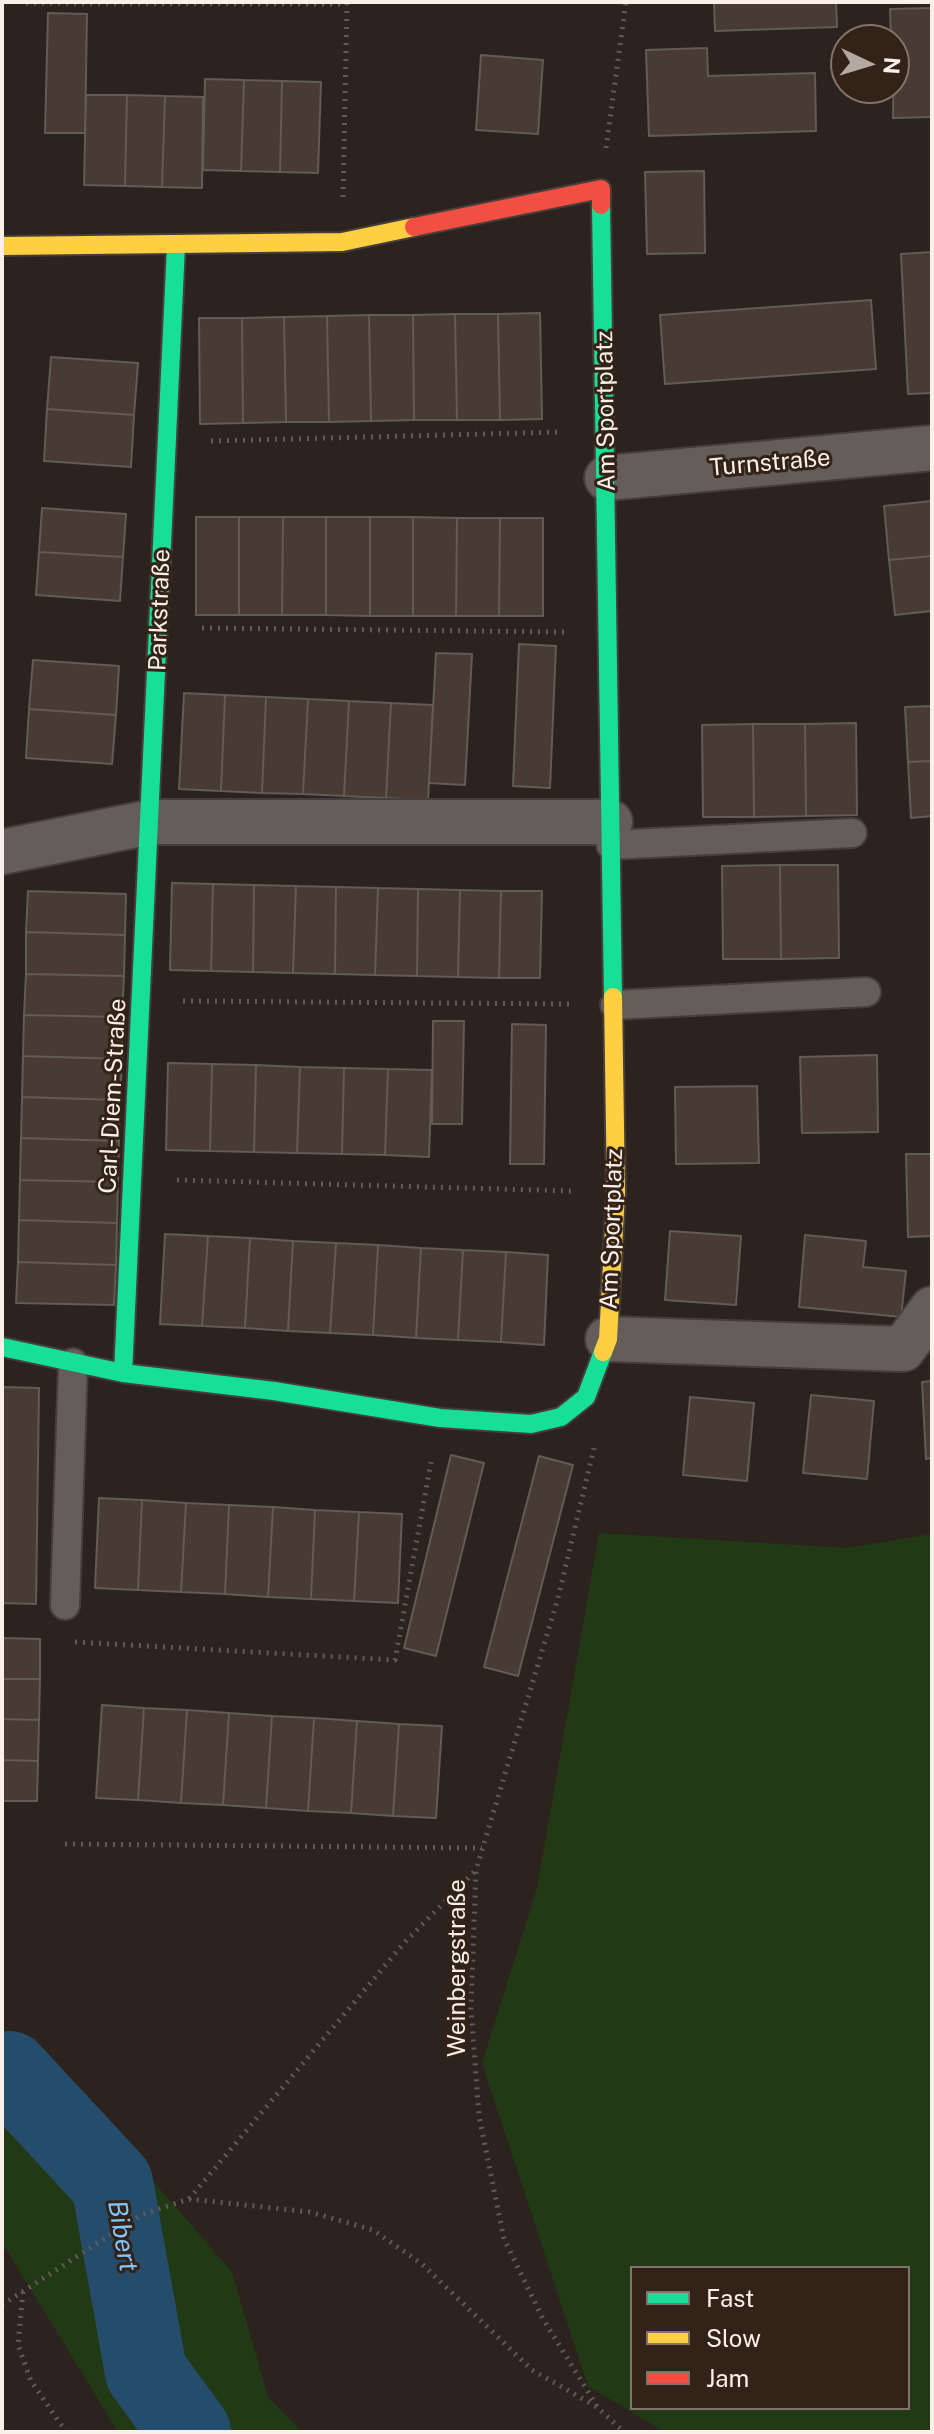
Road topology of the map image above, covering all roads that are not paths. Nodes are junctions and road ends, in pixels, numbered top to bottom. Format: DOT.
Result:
graph roads {
  1 [pos="2,246"];
  2 [pos="176,246"];
  3 [pos="932,448"];
  4 [pos="607,478"];
  5 [pos="151,822"];
  6 [pos="852,833"];
  7 [pos="610,834"];
  8 [pos="2,852"];
  9 [pos="866,992"];
  10 [pos="615,1005"];
  11 [pos="932,1309"];
  12 [pos="608,1339"];
  13 [pos="2,1347"];
  14 [pos="73,1363"];
  15 [pos="123,1373"];
  16 [pos="65,1605"];
  1 -- 2 [label="street"];
  2 -- 4 [label="street, Am Sportplatz"];
  2 -- 5 [label="street, Parkstraße"];
  3 -- 4 [label="street, Turnstraße"];
  4 -- 7 [label="street, Am Sportplatz"];
  5 -- 7 [label="street"];
  5 -- 8 [label="street"];
  5 -- 15 [label="street, Carl-Diem-Straße"];
  6 -- 7 [label="lane"];
  7 -- 10 [label="street, Am Sportplatz"];
  9 -- 10 [label="lane"];
  10 -- 12 [label="street, Am Sportplatz"];
  11 -- 12 [label="street, Am Sportplatz"];
  12 -- 15 [label="street"];
  13 -- 14 [label="street"];
  14 -- 15 [label="street"];
  14 -- 16 [label="lane"];
}
